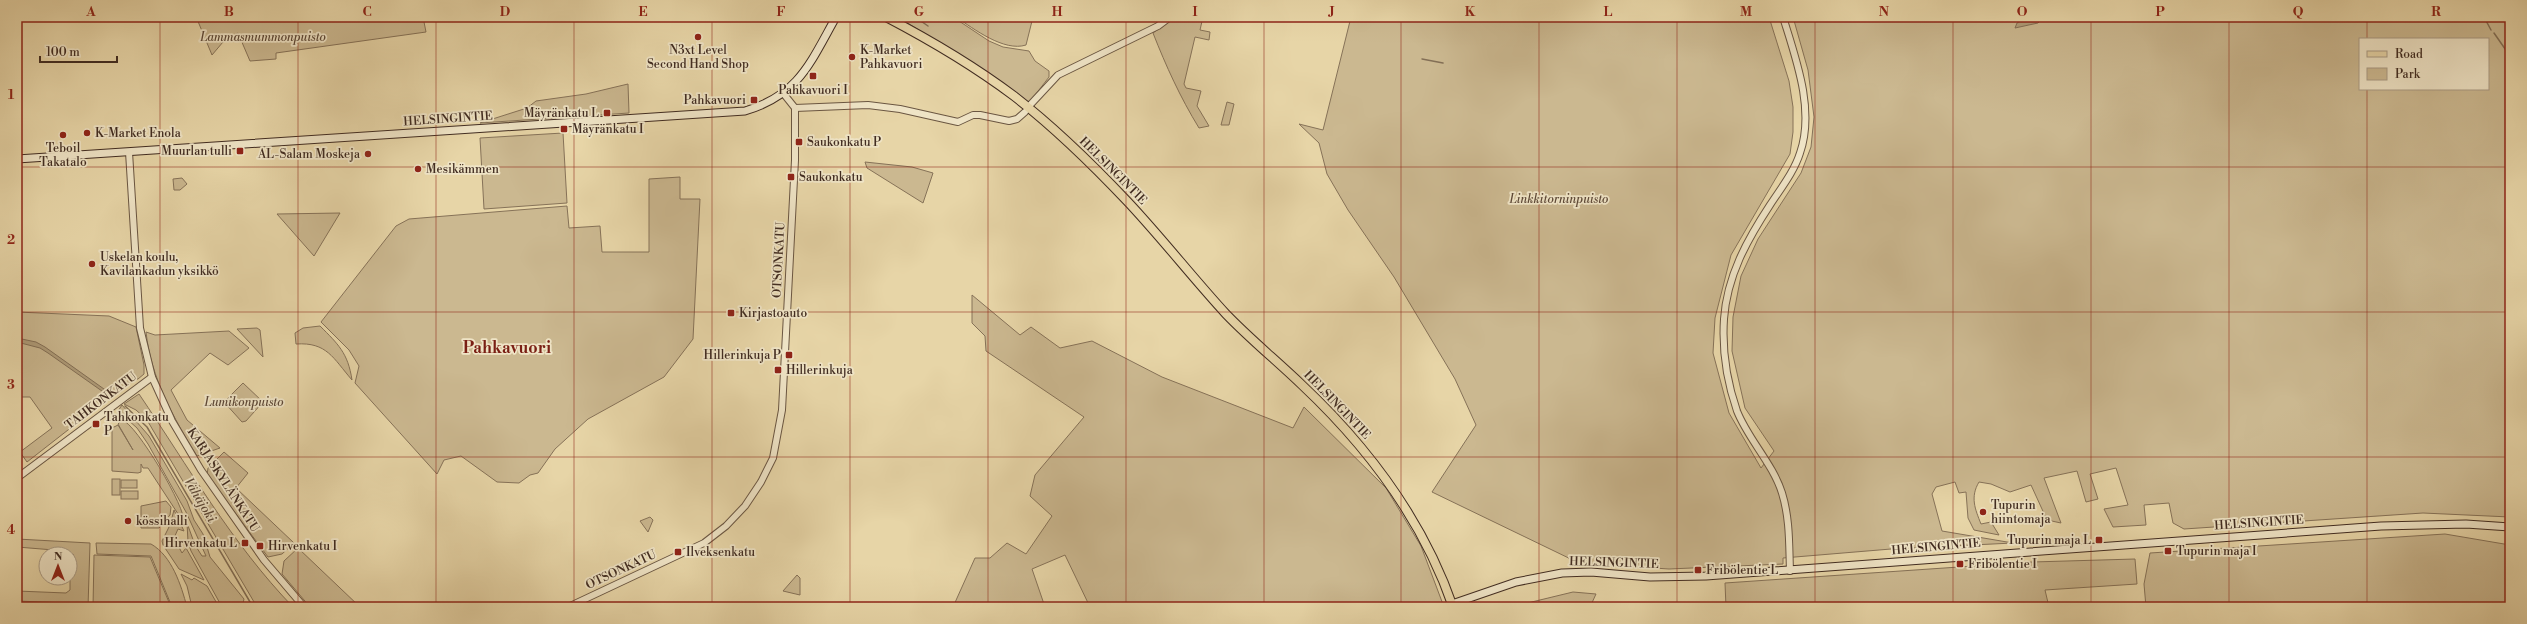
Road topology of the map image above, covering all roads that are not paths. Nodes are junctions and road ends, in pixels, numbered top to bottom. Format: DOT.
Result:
graph roads {
  1 [pos="836,17"];
  2 [pos="886,17"];
  3 [pos="1170,17"];
  4 [pos="1783,17"];
  5 [pos="783,93"];
  6 [pos="1031,104"];
  7 [pos="795,108"];
  8 [pos="1025,112"];
  9 [pos="129,152"];
  10 [pos="17,158"];
  11 [pos="152,377"];
  12 [pos="17,478"];
  13 [pos="2510,526"];
  14 [pos="1790,571"];
  15 [pos="1452,605"];
  16 [pos="304,607"];
  17 [pos="568,607"];
  1 -- 5 [label="main road, HELSINGINTIE"];
  2 -- 15 [label="main road, HELSINGINTIE"];
  3 -- 6 [label="street"];
  4 -- 14 [label="street"];
  5 -- 7 [label="street"];
  5 -- 9 [label="main road, HELSINGINTIE"];
  7 -- 8 [label="street"];
  7 -- 17 [label="street, OTSONKATU"];
  9 -- 10 [label="main road, HELSINGINTIE"];
  9 -- 11 [label="street, TAHKONKATU"];
  11 -- 12 [label="street, TAHKONKATU"];
  11 -- 16 [label="street, KARJASKYLÄNKATU"];
  13 -- 14 [label="main road, HELSINGINTIE"];
  14 -- 15 [label="main road, HELSINGINTIE"];
}
